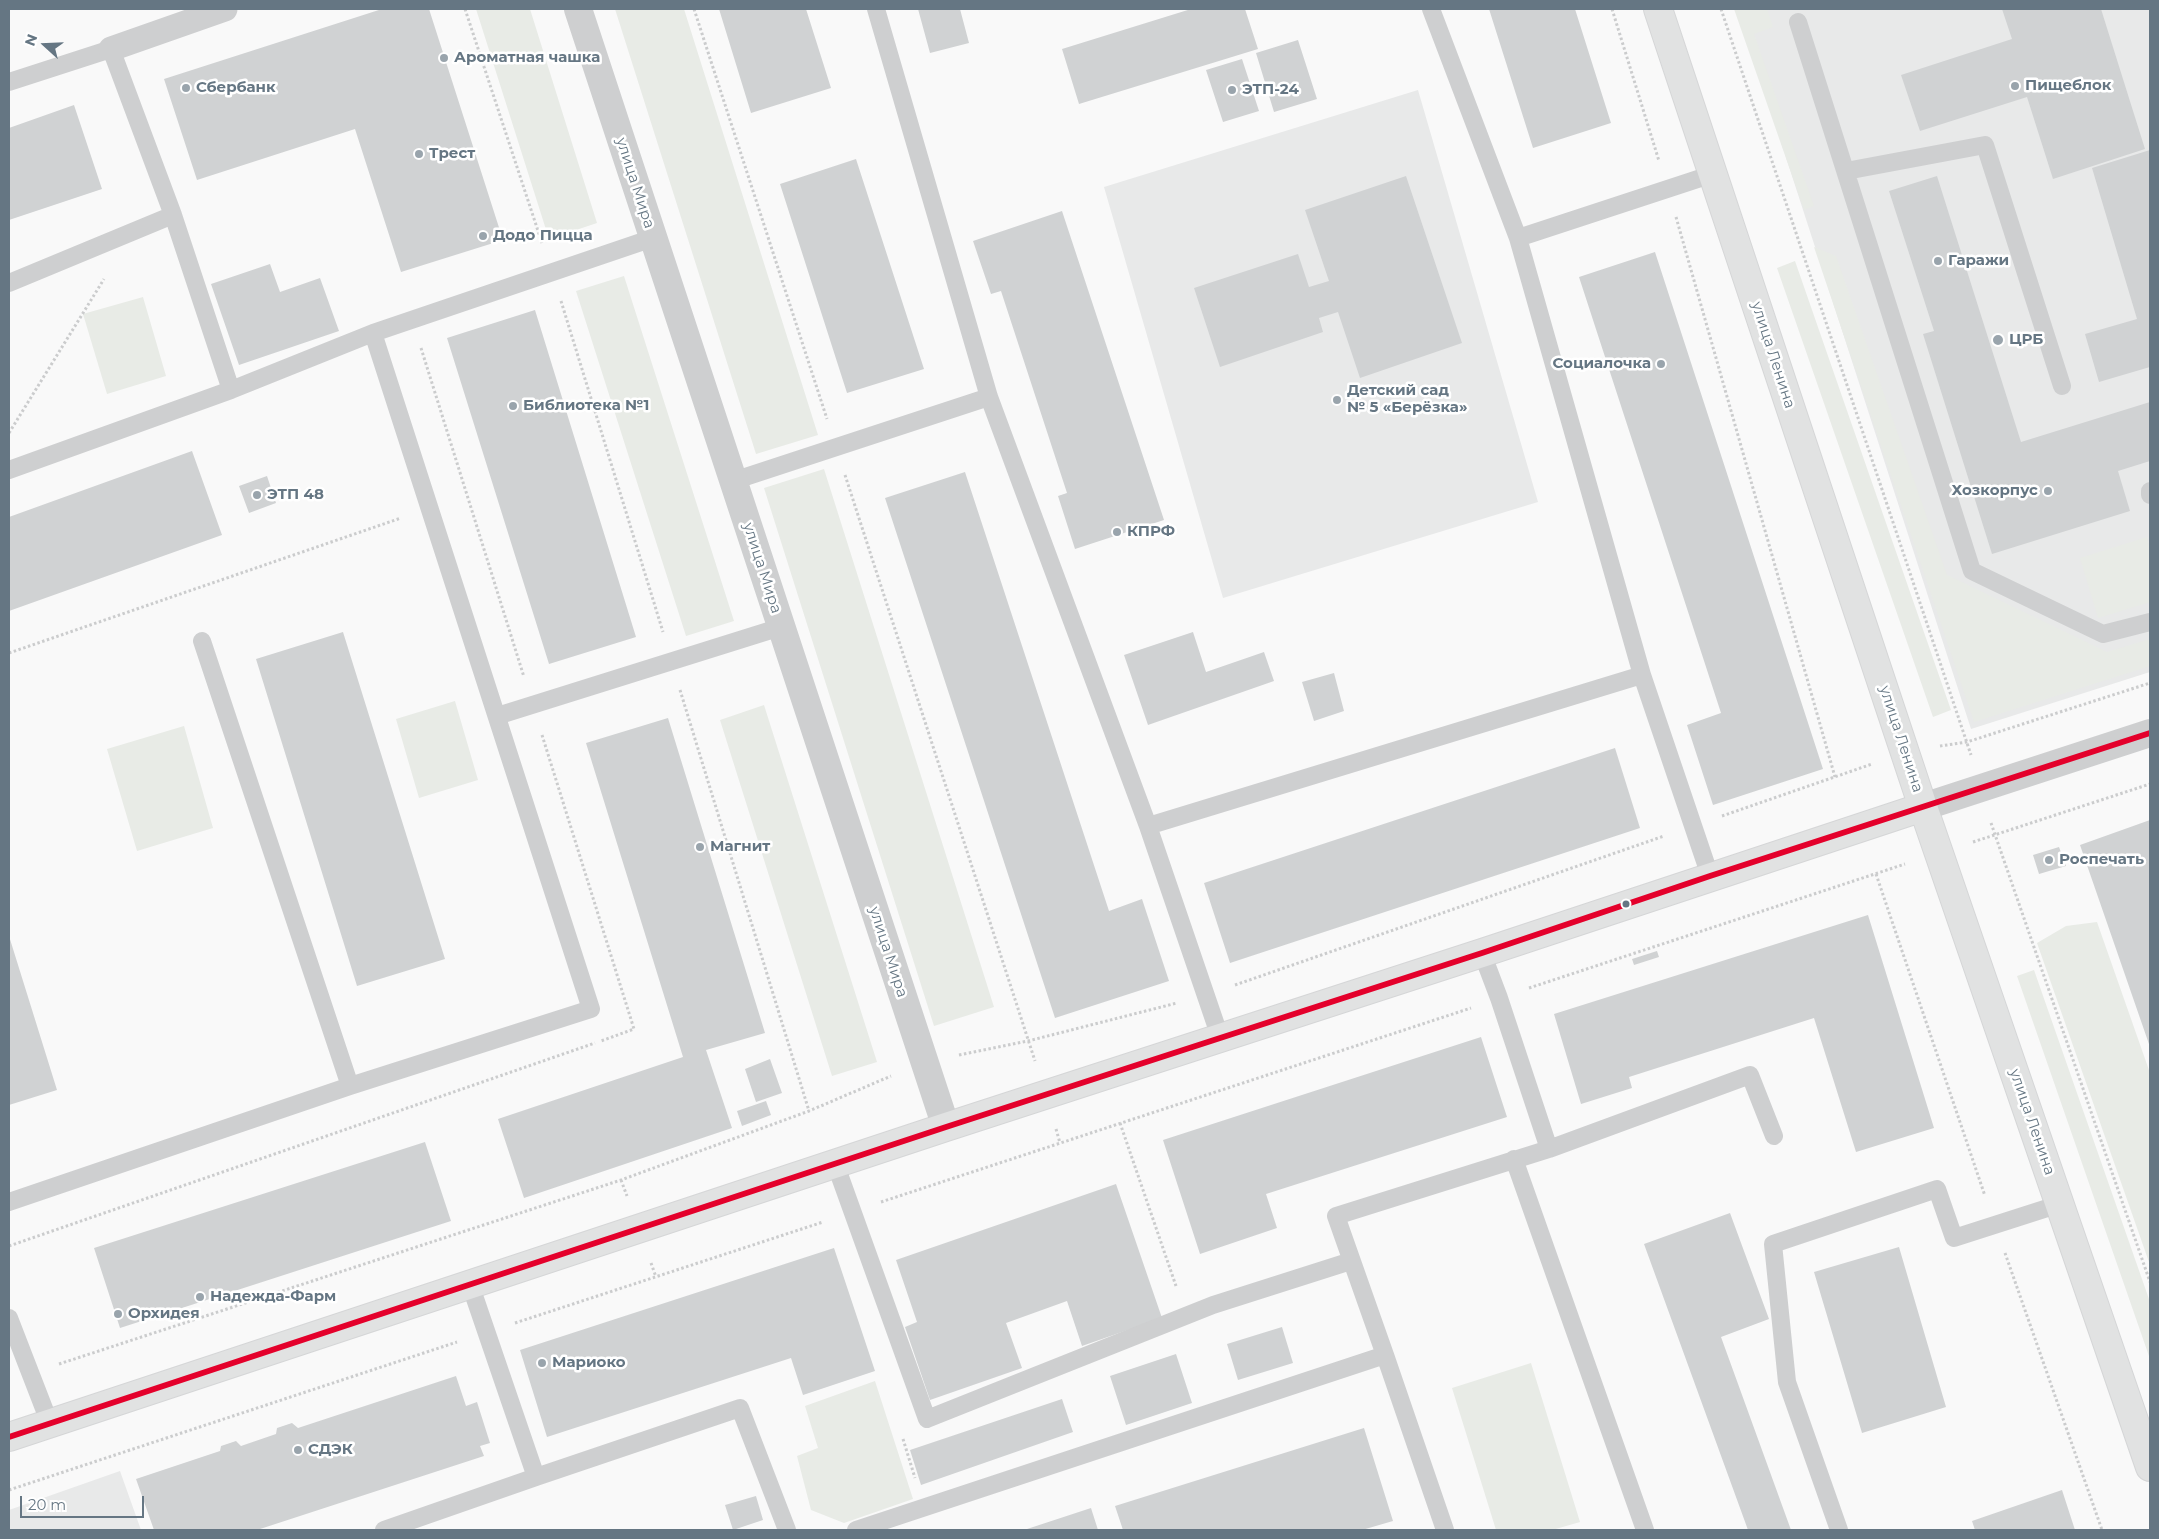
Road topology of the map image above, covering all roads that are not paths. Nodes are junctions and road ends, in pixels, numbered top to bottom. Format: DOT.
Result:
graph roads {
  1 [pos="225,9"];
  2 [pos="578,9"];
  3 [pos="876,9"];
  4 [pos="1431,9"];
  5 [pos="1658,9"];
  6 [pos="1798,22"];
  7 [pos="111,49"];
  8 [pos="9,82"];
  9 [pos="1846,171"];
  10 [pos="1713,174"];
  11 [pos="173,215"];
  12 [pos="653,238"];
  13 [pos="1518,238"];
  14 [pos="9,283"];
  15 [pos="373,333"];
  16 [pos="2062,386"];
  17 [pos="231,390"];
  18 [pos="989,397"];
  19 [pos="9,470"];
  20 [pos="733,481"];
  21 [pos="2150,491"];
  22 [pos="2150,495"];
  23 [pos="2150,622"];
  24 [pos="781,628"];
  25 [pos="202,641"];
  26 [pos="1642,675"];
  27 [pos="497,716"];
  28 [pos="2150,733"];
  29 [pos="1923,807"];
  30 [pos="1148,826"];
  31 [pos="1710,876"];
  32 [pos="1482,953"];
  33 [pos="1220,1037"];
  34 [pos="350,1086"];
  35 [pos="946,1127"];
  36 [pos="1774,1136"];
  37 [pos="1549,1149"];
  38 [pos="1514,1159"];
  39 [pos="835,1163"];
  40 [pos="9,1202"];
  41 [pos="2060,1204"];
  42 [pos="1351,1261"];
  43 [pos="470,1284"];
  44 [pos="9,1318"];
  45 [pos="1386,1355"];
  46 [pos="50,1424"];
  47 [pos="9,1437"];
  48 [pos="2150,1467"];
  49 [pos="536,1478"];
  50 [pos="384,1530"];
  51 [pos="787,1530"];
  52 [pos="856,1530"];
  53 [pos="1445,1530"];
  54 [pos="1645,1530"];
  55 [pos="1839,1530"];
  1 -- 7 [label="street"];
  2 -- 12 [label="street, улица Мира"];
  3 -- 18 [label="lane"];
  4 -- 13 [label="lane"];
  5 -- 10 [label="main road, улица Ленина"];
  6 -- 9 [label="lane"];
  7 -- 8 [label="lane"];
  7 -- 11 [label="lane"];
  9 -- 16 [label="lane"];
  9 -- 23 [label="lane"];
  10 -- 13 [label="lane"];
  10 -- 29 [label="main road, улица Ленина"];
  11 -- 14 [label="lane"];
  11 -- 17 [label="lane"];
  12 -- 15 [label="lane"];
  12 -- 20 [label="street, улица Мира"];
  13 -- 26 [label="lane"];
  15 -- 17 [label="lane"];
  15 -- 27 [label="lane"];
  17 -- 19 [label="lane"];
  18 -- 20 [label="lane"];
  18 -- 30 [label="lane"];
  20 -- 24 [label="street, улица Мира"];
  21 -- 22 [label="lane"];
  24 -- 27 [label="lane"];
  24 -- 35 [label="street, улица Мира"];
  25 -- 34 [label="lane"];
  26 -- 30 [label="lane"];
  26 -- 31 [label="lane"];
  27 -- 34 [label="lane"];
  28 -- 29 [label="street"];
  29 -- 31 [label="main road"];
  29 -- 41 [label="main road, улица Ленина"];
  30 -- 33 [label="lane"];
  31 -- 32 [label="main road"];
  32 -- 33 [label="main road"];
  32 -- 37 [label="lane"];
  33 -- 35 [label="main road"];
  34 -- 40 [label="lane"];
  35 -- 39 [label="main road"];
  36 -- 37 [label="lane"];
  37 -- 38 [label="lane"];
  38 -- 42 [label="lane"];
  38 -- 54 [label="lane"];
  39 -- 42 [label="lane"];
  39 -- 43 [label="main road"];
  41 -- 48 [label="main road, улица Ленина"];
  41 -- 55 [label="lane"];
  42 -- 45 [label="lane"];
  43 -- 46 [label="main road"];
  43 -- 49 [label="lane"];
  44 -- 46 [label="lane"];
  45 -- 52 [label="lane"];
  45 -- 53 [label="lane"];
  46 -- 47 [label="main road"];
  49 -- 50 [label="lane"];
  49 -- 51 [label="lane"];
}
